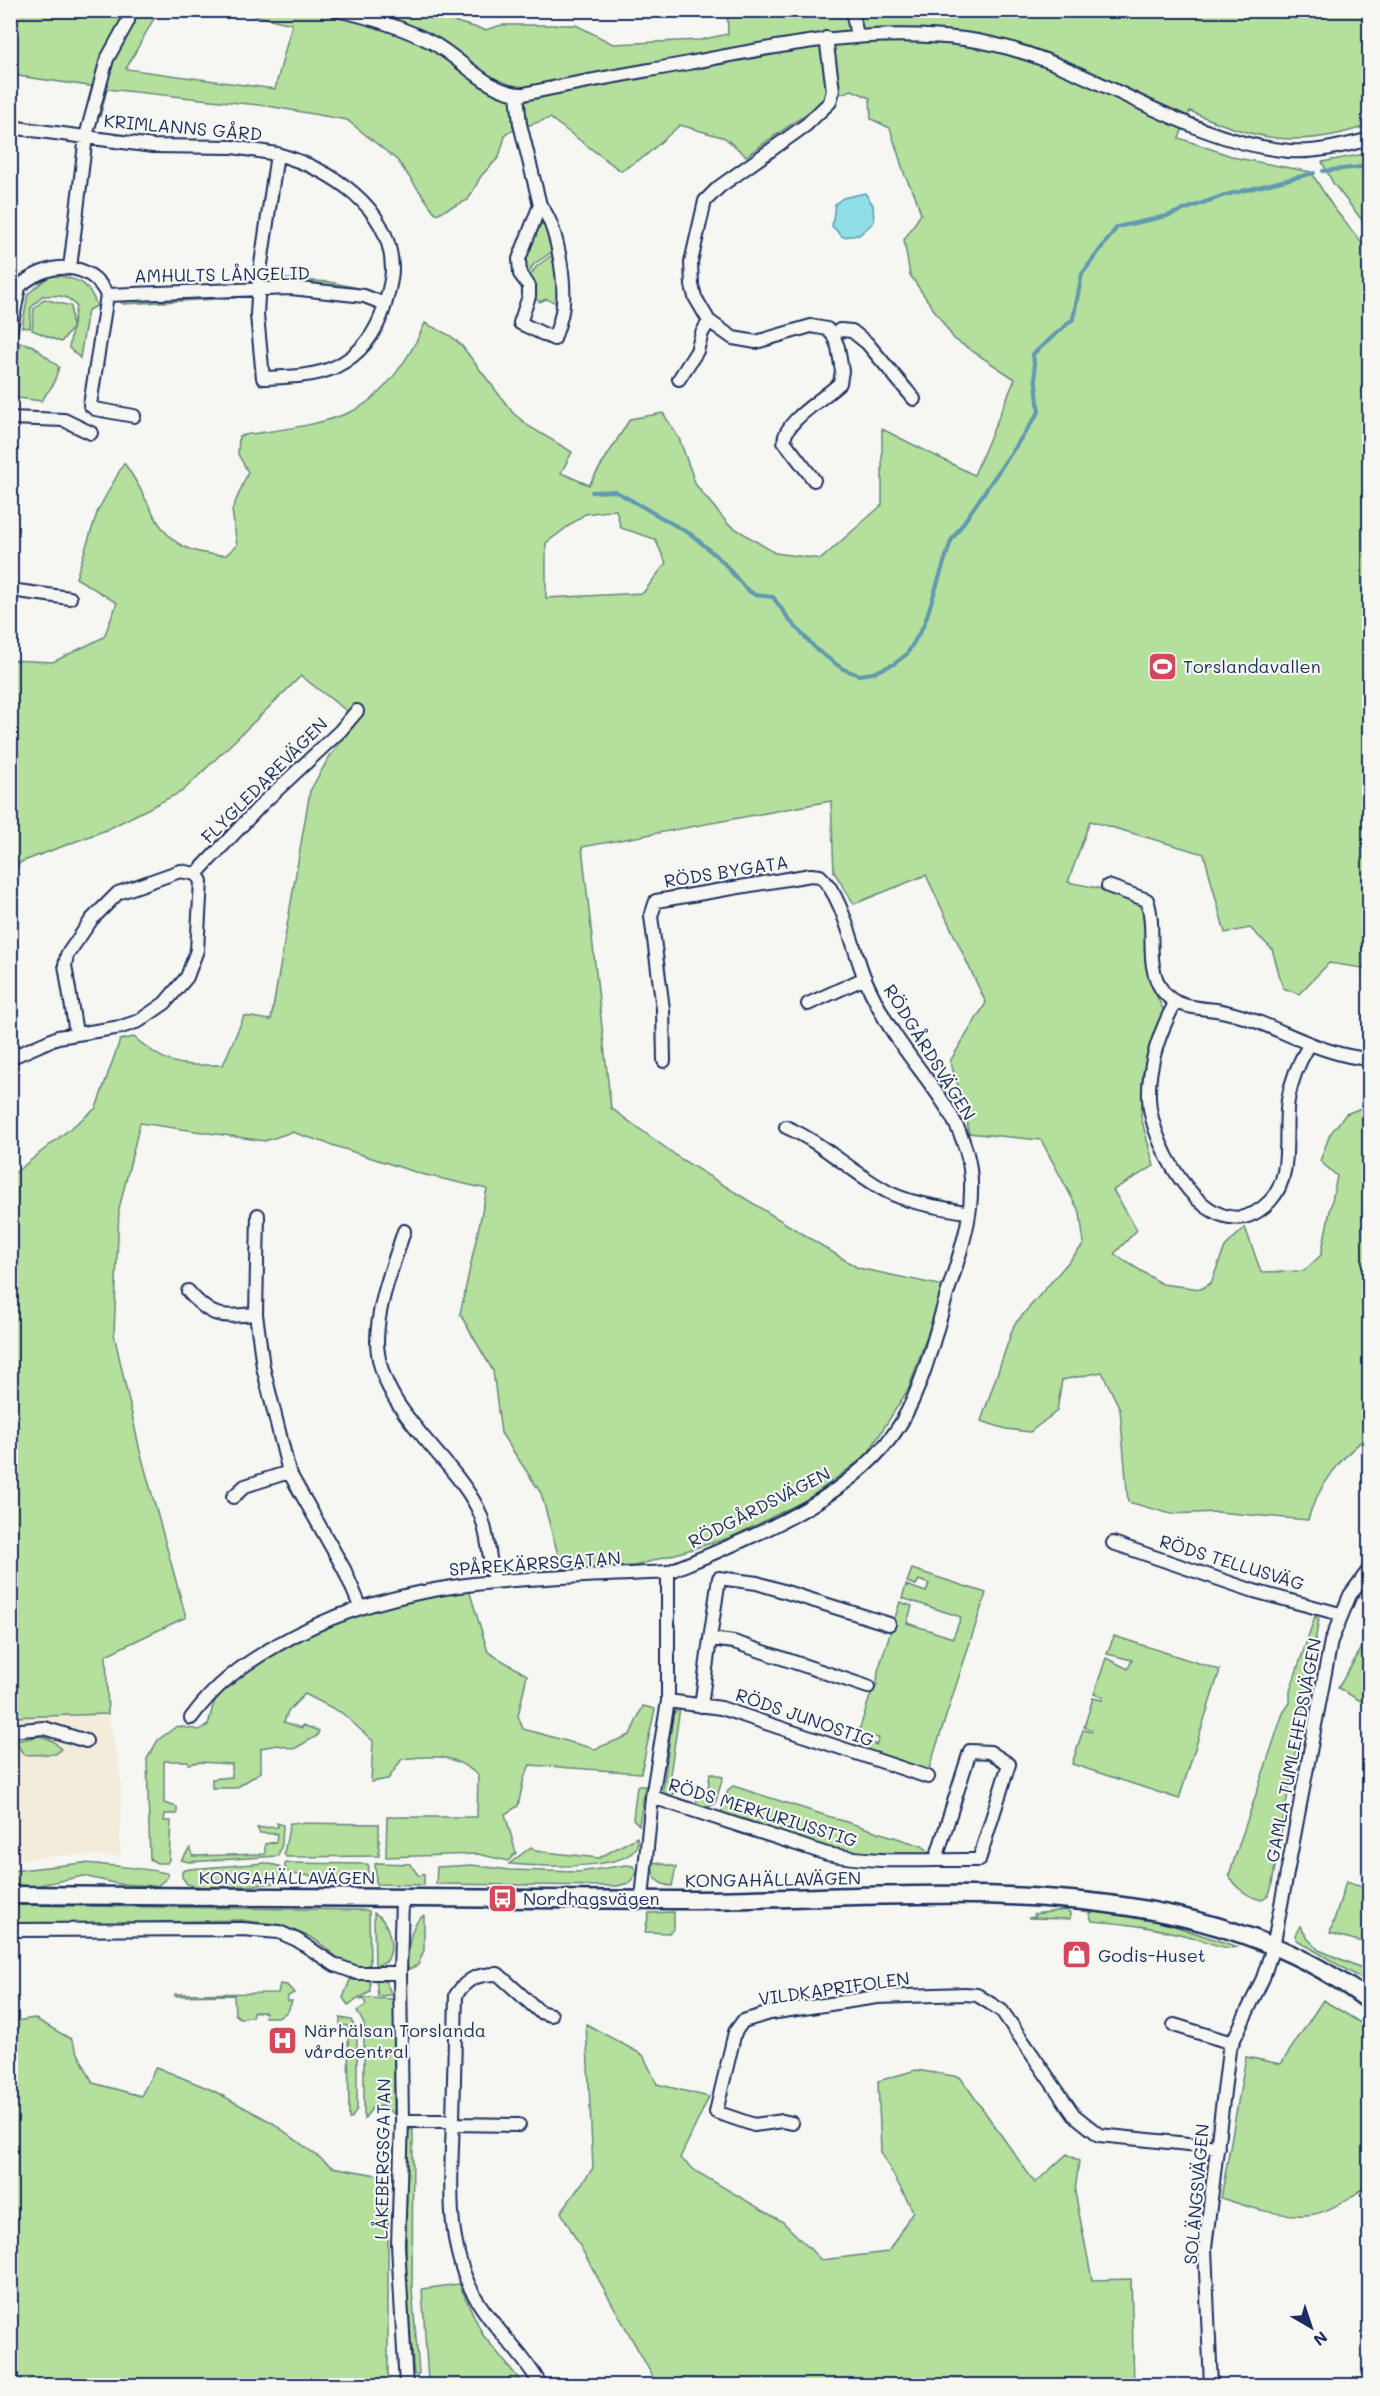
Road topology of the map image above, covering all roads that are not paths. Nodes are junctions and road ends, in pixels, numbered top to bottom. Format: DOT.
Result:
graph roads {
  1 [pos="129,10"];
  2 [pos="336,10"];
  3 [pos="852,10"];
  4 [pos="856,36"];
  5 [pos="826,38"];
  6 [pos="517,94"];
  7 [pos="10,127"];
  8 [pos="86,136"];
  9 [pos="1370,139"];
  10 [pos="277,154"];
  11 [pos="540,205"];
  12 [pos="70,268"];
  13 [pos="259,283"];
  14 [pos="15,286"];
  15 [pos="106,295"];
  16 [pos="387,298"];
  17 [pos="709,321"];
  18 [pos="10,334"];
  19 [pos="833,335"];
  20 [pos="679,379"];
  21 [pos="914,399"];
  22 [pos="134,416"];
  23 [pos="10,418"];
  24 [pos="91,433"];
  25 [pos="814,480"];
  26 [pos="10,590"];
  27 [pos="70,598"];
  28 [pos="357,711"];
  29 [pos="196,874"];
  30 [pos="820,876"];
  31 [pos="1108,886"];
  32 [pos="865,978"];
  33 [pos="1175,1003"];
  34 [pos="808,1004"];
  35 [pos="76,1033"];
  36 [pos="1309,1045"];
  37 [pos="10,1058"];
  38 [pos="1370,1059"];
  39 [pos="664,1061"];
  40 [pos="786,1127"];
  41 [pos="969,1213"];
  42 [pos="258,1215"];
  43 [pos="404,1231"];
  44 [pos="188,1291"];
  45 [pos="256,1314"];
  46 [pos="289,1472"];
  47 [pos="233,1497"];
  48 [pos="1113,1543"];
  49 [pos="1370,1568"];
  50 [pos="668,1572"];
  51 [pos="494,1581"];
  52 [pos="360,1606"];
  53 [pos="1340,1614"];
  54 [pos="889,1624"];
  55 [pos="710,1639"];
  56 [pos="868,1687"];
  57 [pos="668,1701"];
  58 [pos="701,1706"];
  59 [pos="191,1718"];
  60 [pos="10,1731"];
  61 [pos="86,1742"];
  62 [pos="928,1777"];
  63 [pos="652,1797"];
  64 [pos="936,1859"];
  65 [pos="10,1895"];
  66 [pos="402,1898"];
  67 [pos="642,1899"];
  68 [pos="10,1930"];
  69 [pos="1273,1947"];
  70 [pos="400,1973"];
  71 [pos="1370,2002"];
  72 [pos="551,2015"];
  73 [pos="1174,2025"];
  74 [pos="1232,2043"];
  75 [pos="402,2121"];
  76 [pos="453,2123"];
  77 [pos="792,2123"];
  78 [pos="519,2125"];
  79 [pos="1218,2147"];
  80 [pos="406,2385"];
  81 [pos="541,2385"];
  82 [pos="1211,2385"];
  1 -- 8 [label="street"];
  2 -- 6 [label="street"];
  3 -- 4 [label="street"];
  4 -- 5 [label="street"];
  4 -- 9 [label="street"];
  5 -- 6 [label="street"];
  5 -- 17 [label="street"];
  6 -- 11 [label="street"];
  7 -- 8 [label="street, KRIMLANNS GÅRD"];
  8 -- 10 [label="street, KRIMLANNS GÅRD"];
  8 -- 12 [label="street"];
  10 -- 13 [label="street"];
  10 -- 16 [label="street, KRIMLANNS GÅRD"];
  11 -- 11 [label="street"];
  12 -- 14 [label="street"];
  12 -- 15 [label="street"];
  13 -- 15 [label="street, AMHULTS LÅNGELID"];
  13 -- 16 [label="street, AMHULTS LÅNGELID"];
  13 -- 16 [label="street, KRIMLANNS GÅRD"];
  14 -- 18 [label="street"];
  15 -- 22 [label="street"];
  17 -- 19 [label="street"];
  17 -- 20 [label="street"];
  19 -- 21 [label="street"];
  19 -- 25 [label="street"];
  23 -- 24 [label="street"];
  26 -- 27 [label="street"];
  28 -- 29 [label="street, FLYGLEDAREVÄGEN"];
  29 -- 35 [label="street"];
  29 -- 35 [label="street"];
  30 -- 32 [label="street, RÖDGÅRDSVÄGEN"];
  30 -- 39 [label="street, RÖDS BYGATA"];
  31 -- 33 [label="street"];
  32 -- 34 [label="street, RÖDGÅRDSVÄGEN"];
  32 -- 41 [label="street, RÖDGÅRDSVÄGEN"];
  33 -- 36 [label="street"];
  33 -- 36 [label="street"];
  35 -- 37 [label="street"];
  36 -- 38 [label="street"];
  40 -- 41 [label="street"];
  41 -- 50 [label="street, RÖDGÅRDSVÄGEN"];
  42 -- 45 [label="street"];
  43 -- 51 [label="street"];
  44 -- 45 [label="street"];
  45 -- 46 [label="street"];
  46 -- 47 [label="street"];
  46 -- 52 [label="street"];
  48 -- 53 [label="street, RÖDS TELLUSVÄG"];
  49 -- 53 [label="street, GAMLA TUMLEHEDSVÄGEN"];
  50 -- 51 [label="street, SPÅREKÄRRSGATAN"];
  50 -- 57 [label="street"];
  51 -- 52 [label="street, SPÅREKÄRRSGATAN"];
  52 -- 59 [label="street, SPÅREKÄRRSGATAN"];
  53 -- 69 [label="street, GAMLA TUMLEHEDSVÄGEN"];
  54 -- 55 [label="street"];
  55 -- 56 [label="street"];
  55 -- 58 [label="street"];
  57 -- 58 [label="street, RÖDS JUNOSTIG"];
  57 -- 63 [label="street"];
  58 -- 62 [label="street, RÖDS JUNOSTIG"];
  60 -- 61 [label="street"];
  63 -- 64 [label="street, RÖDS MERKURIUSSTIG"];
  63 -- 67 [label="street"];
  64 -- 64 [label="street, RÖDS MERKURIUSSTIG"];
  65 -- 66 [label="street, KONGAHÄLLAVÄGEN"];
  66 -- 67 [label="street, KONGAHÄLLAVÄGEN"];
  66 -- 70 [label="street, LÅKEBERGSGATAN"];
  67 -- 69 [label="street, KONGAHÄLLAVÄGEN"];
  68 -- 70 [label="street"];
  69 -- 71 [label="street, KONGAHÄLLAVÄGEN"];
  69 -- 74 [label="street, SOLÄNGSVÄGEN"];
  70 -- 75 [label="street, LÅKEBERGSGATAN"];
  72 -- 76 [label="street"];
  73 -- 74 [label="street"];
  74 -- 79 [label="street, SOLÄNGSVÄGEN"];
  75 -- 76 [label="street"];
  75 -- 80 [label="street, LÅKEBERGSGATAN"];
  76 -- 78 [label="street"];
  76 -- 81 [label="street"];
  77 -- 79 [label="street, VILDKAPRIFOLEN"];
  79 -- 82 [label="street, SOLÄNGSVÄGEN"];
}
